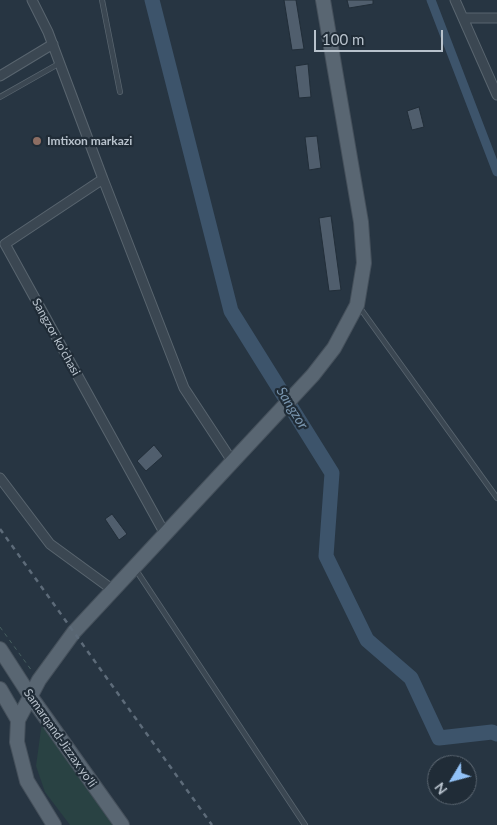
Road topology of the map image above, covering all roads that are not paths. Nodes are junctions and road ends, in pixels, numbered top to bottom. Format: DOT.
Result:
graph roads {
  1 [pos="32,0"];
  2 [pos="102,0"];
  3 [pos="323,0"];
  4 [pos="455,0"];
  5 [pos="463,18"];
  6 [pos="497,18"];
  7 [pos="53,44"];
  8 [pos="60,64"];
  9 [pos="0,76"];
  10 [pos="120,92"];
  11 [pos="497,95"];
  12 [pos="0,98"];
  13 [pos="103,179"];
  14 [pos="357,304"];
  15 [pos="232,461"];
  16 [pos="0,478"];
  17 [pos="497,498"];
  18 [pos="165,534"];
  19 [pos="134,566"];
  20 [pos="113,590"];
  21 [pos="0,649"];
  22 [pos="0,689"];
  23 [pos="31,697"];
  24 [pos="18,720"];
  25 [pos="54,825"];
  26 [pos="122,825"];
  27 [pos="305,825"];
  1 -- 7 [label="street"];
  2 -- 10 [label="lane"];
  3 -- 14 [label="main road"];
  4 -- 5 [label="street"];
  5 -- 6 [label="street"];
  5 -- 11 [label="street"];
  7 -- 8 [label="street"];
  7 -- 9 [label="street"];
  8 -- 12 [label="lane"];
  8 -- 13 [label="street"];
  13 -- 15 [label="street"];
  13 -- 18 [label="street, Sangzor ko'chasi"];
  14 -- 15 [label="main road"];
  14 -- 17 [label="lane"];
  15 -- 18 [label="main road"];
  16 -- 20 [label="street"];
  18 -- 19 [label="main road"];
  19 -- 20 [label="main road"];
  19 -- 27 [label="lane"];
  20 -- 23 [label="main road"];
  21 -- 23 [label="main road, Samarqand-Jizzax yo'li"];
  22 -- 24 [label="main road"];
  23 -- 24 [label="main road"];
  23 -- 26 [label="main road, Samarqand-Jizzax yo'li"];
  24 -- 25 [label="main road"];
}
